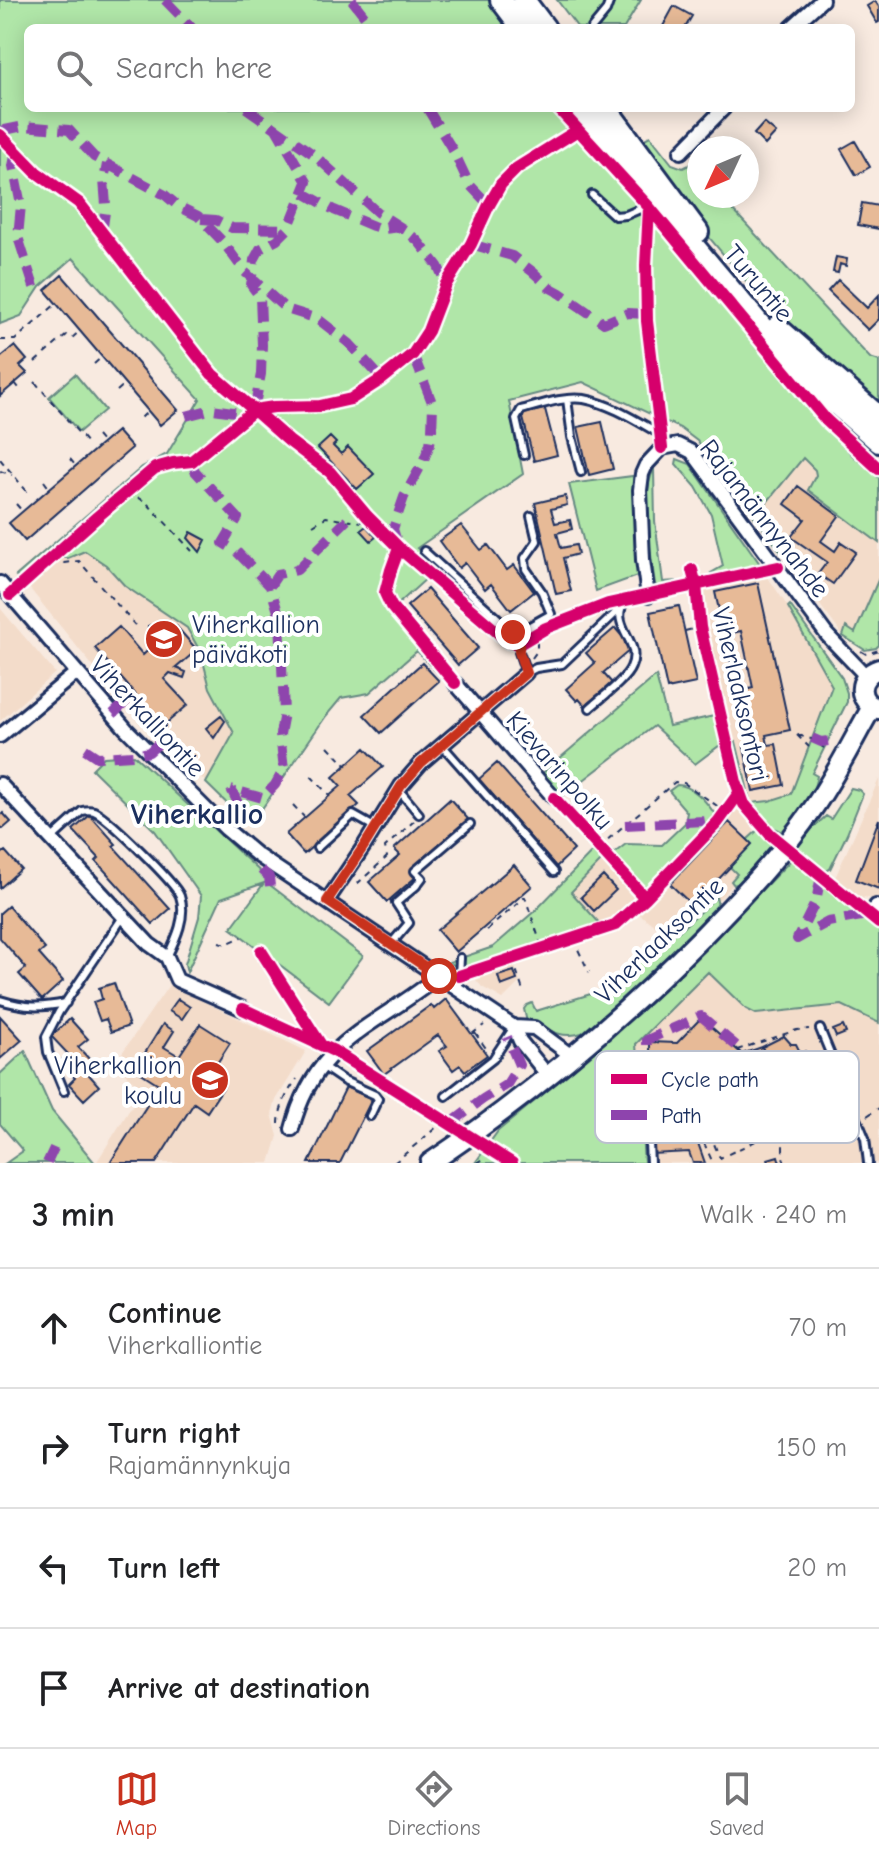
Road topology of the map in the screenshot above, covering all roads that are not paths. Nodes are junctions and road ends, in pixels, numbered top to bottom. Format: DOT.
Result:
graph roads {
  1 [pos="501,0"];
  2 [pos="524,0"];
  3 [pos="610,0"];
  4 [pos="822,0"];
  5 [pos="519,24"];
  6 [pos="542,24"];
  7 [pos="595,24"];
  8 [pos="795,24"];
  9 [pos="586,112"];
  10 [pos="608,112"];
  11 [pos="720,112"];
  12 [pos="681,152"];
  13 [pos="592,195"];
  14 [pos="661,196"];
  15 [pos="567,399"];
  16 [pos="879,417"];
  17 [pos="660,434"];
  18 [pos="879,442"];
  19 [pos="524,455"];
  20 [pos="581,472"];
  21 [pos="531,516"];
  22 [pos="424,551"];
  23 [pos="0,583"];
  24 [pos="648,596"];
  25 [pos="625,600"];
  26 [pos="621,608"];
  27 [pos="519,638"];
  28 [pos="525,668"];
  29 [pos="875,670"];
  30 [pos="76,673"];
  31 [pos="455,683"];
  32 [pos="590,708"];
  33 [pos="876,708"];
  34 [pos="480,712"];
  35 [pos="0,736"];
  36 [pos="442,745"];
  37 [pos="0,784"];
  38 [pos="399,790"];
  39 [pos="554,798"];
  40 [pos="419,814"];
  41 [pos="470,824"];
  42 [pos="376,828"];
  43 [pos="51,839"];
  44 [pos="317,848"];
  45 [pos="554,872"];
  46 [pos="327,901"];
  47 [pos="123,917"];
  48 [pos="391,944"];
  49 [pos="167,957"];
  50 [pos="460,958"];
  51 [pos="439,976"];
  52 [pos="454,986"];
  53 [pos="0,1000"];
  54 [pos="66,1003"];
  55 [pos="243,1009"];
  56 [pos="514,1027"];
  57 [pos="820,1029"];
  58 [pos="829,1051"];
  59 [pos="573,1057"];
  60 [pos="322,1066"];
  61 [pos="549,1077"];
  62 [pos="64,1091"];
  63 [pos="446,1096"];
  64 [pos="370,1116"];
  65 [pos="859,1123"];
  66 [pos="292,1129"];
  67 [pos="649,1143"];
  68 [pos="430,1163"];
  69 [pos="650,1163"];
  70 [pos="868,1163"];
  1 -- 5 [label="main road"];
  2 -- 6 [label="main road"];
  3 -- 7 [label="lane"];
  4 -- 8 [label="street"];
  9 -- 14 [label="main road, Turuntie"];
  10 -- 14 [label="main road, Turuntie"];
  11 -- 12 [label="street"];
  13 -- 14 [label="lane"];
  14 -- 16 [label="main road, Turuntie"];
  14 -- 18 [label="main road, Turuntie"];
  15 -- 17 [label="lane"];
  15 -- 19 [label="lane"];
  15 -- 20 [label="lane"];
  21 -- 27 [label="lane"];
  22 -- 27 [label="lane"];
  23 -- 30 [label="street, Viherkalliontie"];
  24 -- 29 [label="street, Rajamännynahde"];
  25 -- 26 [label="lane"];
  26 -- 28 [label="lane"];
  26 -- 32 [label="lane"];
  27 -- 28 [label="lane"];
  28 -- 34 [label="street"];
  29 -- 33 [label="street"];
  30 -- 35 [label="street"];
  30 -- 46 [label="street, Viherkalliontie"];
  31 -- 34 [label="street, Kievarinpolku"];
  33 -- 59 [label="street, Viherlaaksontie"];
  34 -- 36 [label="street"];
  34 -- 39 [label="street, Kievarinpolku"];
  36 -- 38 [label="street"];
  36 -- 45 [label="lane"];
  37 -- 43 [label="street"];
  38 -- 40 [label="lane"];
  38 -- 42 [label="street"];
  41 -- 48 [label="lane"];
  42 -- 44 [label="lane"];
  42 -- 46 [label="street"];
  43 -- 47 [label="street"];
  43 -- 49 [label="lane"];
  46 -- 48 [label="street, Viherkalliontie"];
  47 -- 49 [label="street"];
  47 -- 54 [label="lane"];
  48 -- 51 [label="street, Viherkalliontie"];
  49 -- 55 [label="street"];
  50 -- 52 [label="lane"];
  51 -- 52 [label="street, Viherkalliontie"];
  51 -- 60 [label="street"];
  52 -- 56 [label="street, Viherkalliontie"];
  53 -- 54 [label="lane"];
  54 -- 62 [label="lane"];
  56 -- 59 [label="street, Viherkalliontie"];
  56 -- 61 [label="street, Viherkalliontie"];
  56 -- 63 [label="lane"];
  57 -- 58 [label="lane"];
  59 -- 61 [label="street, Viherlaaksontie"];
  60 -- 64 [label="lane"];
  60 -- 66 [label="street"];
  61 -- 68 [label="street, Viherlaaksontie"];
  65 -- 70 [label="lane"];
  67 -- 69 [label="lane"];
}
